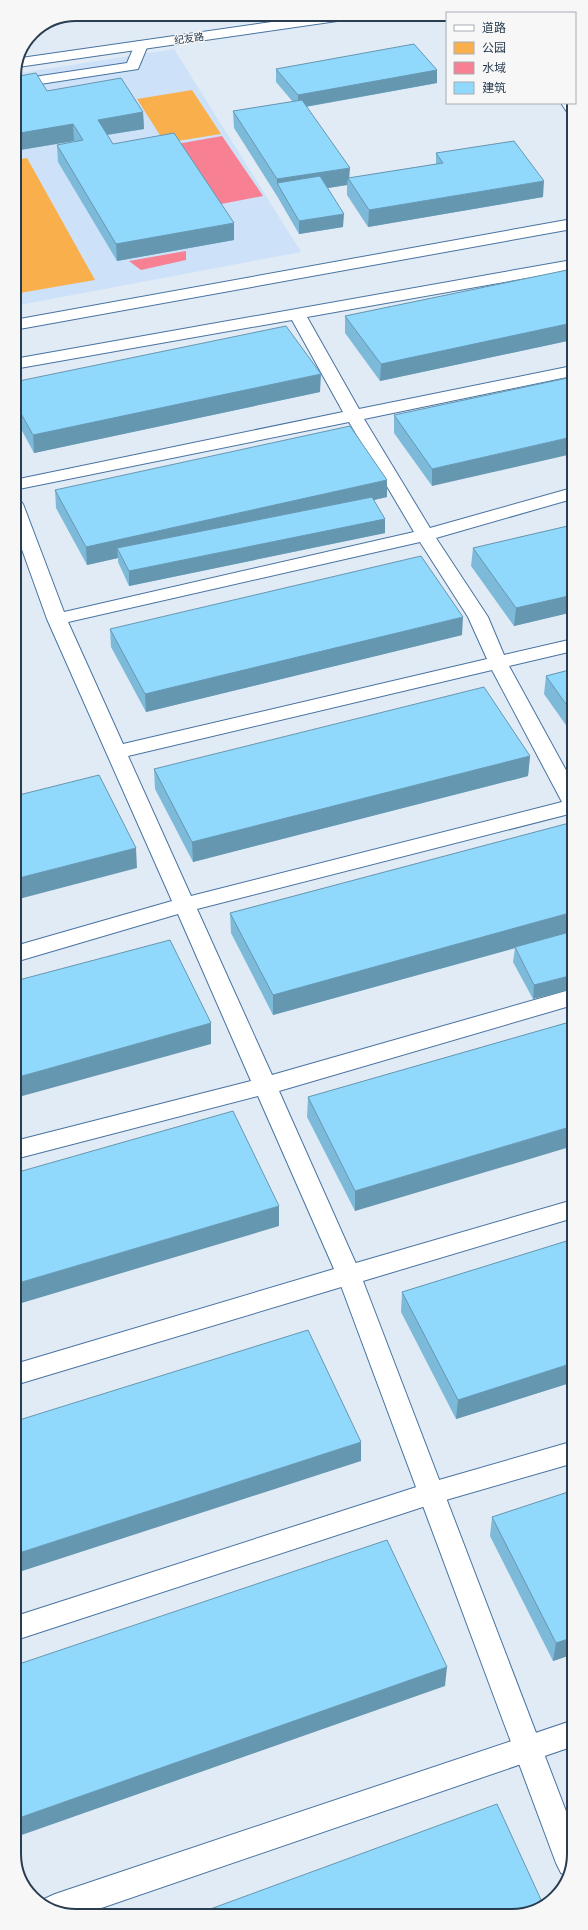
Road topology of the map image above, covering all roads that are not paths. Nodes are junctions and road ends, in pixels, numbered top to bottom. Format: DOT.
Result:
graph roads {
  1 [pos="309,21"];
  2 [pos="142,45"];
  3 [pos="23,61"];
  4 [pos="21,83"];
  5 [pos="567,225"];
  6 [pos="567,266"];
  7 [pos="297,314"];
  8 [pos="21,324"];
  9 [pos="21,363"];
  10 [pos="567,372"];
  11 [pos="354,416"];
  12 [pos="21,484"];
  13 [pos="567,494"];
  14 [pos="21,523"];
  15 [pos="425,535"];
  16 [pos="57,619"];
  17 [pos="567,646"];
  18 [pos="498,663"];
  19 [pos="116,752"];
  20 [pos="567,792"];
  21 [pos="567,808"];
  22 [pos="184,906"];
  23 [pos="21,952"];
  24 [pos="567,999"];
  25 [pos="264,1086"];
  26 [pos="21,1148"];
  27 [pos="567,1212"];
  28 [pos="349,1275"];
  29 [pos="21,1373"];
  30 [pos="567,1454"];
  31 [pos="432,1493"];
  32 [pos="21,1626"];
  33 [pos="567,1735"];
  34 [pos="528,1749"];
  35 [pos="567,1851"];
  36 [pos="61,1907"];
  1 -- 2 [label="street, 纪友路"];
  2 -- 3 [label="street, 纪友路"];
  2 -- 4 [label="street"];
  5 -- 8 [label="street"];
  6 -- 7 [label="street"];
  7 -- 9 [label="street"];
  7 -- 11 [label="street"];
  10 -- 11 [label="street"];
  11 -- 12 [label="street"];
  11 -- 15 [label="street"];
  13 -- 15 [label="street"];
  14 -- 16 [label="street"];
  15 -- 16 [label="street"];
  15 -- 18 [label="street"];
  16 -- 19 [label="street"];
  17 -- 18 [label="street"];
  18 -- 19 [label="street"];
  18 -- 20 [label="street"];
  19 -- 22 [label="street"];
  21 -- 22 [label="street"];
  22 -- 23 [label="street"];
  22 -- 25 [label="street"];
  24 -- 25 [label="street"];
  25 -- 26 [label="street"];
  25 -- 28 [label="street"];
  27 -- 28 [label="street"];
  28 -- 29 [label="street"];
  28 -- 31 [label="street"];
  30 -- 31 [label="street"];
  31 -- 32 [label="street"];
  31 -- 34 [label="street"];
  33 -- 34 [label="street"];
  34 -- 35 [label="street"];
  34 -- 36 [label="street"];
}
